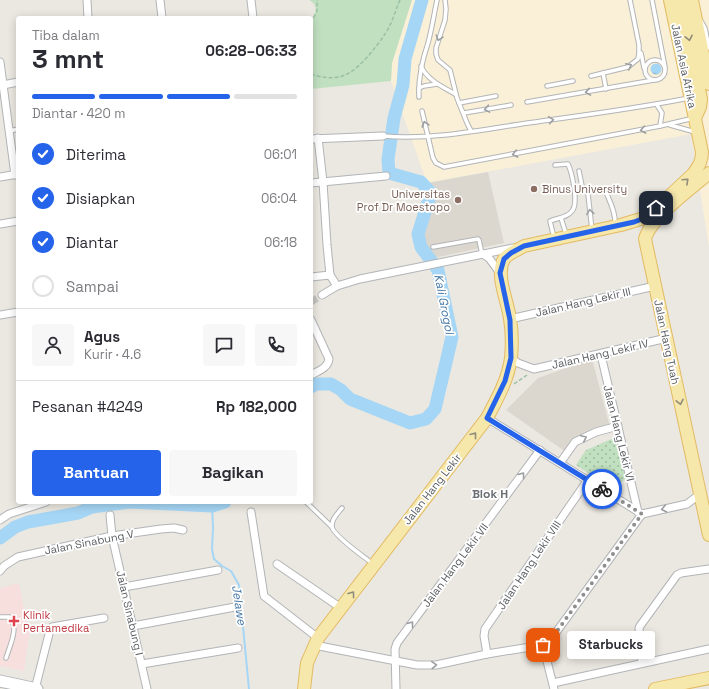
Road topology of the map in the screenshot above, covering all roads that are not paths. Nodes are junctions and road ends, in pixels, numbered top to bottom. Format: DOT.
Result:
graph roads {
  1 [pos="87,0"];
  2 [pos="160,0"];
  3 [pos="251,0"];
  4 [pos="437,0"];
  5 [pos="446,0"];
  6 [pos="630,0"];
  7 [pos="652,0"];
  8 [pos="670,0"];
  9 [pos="681,0"];
  10 [pos="692,0"];
  11 [pos="696,0"];
  12 [pos="88,16"];
  13 [pos="162,16"];
  14 [pos="253,16"];
  15 [pos="699,17"];
  16 [pos="639,44"];
  17 [pos="706,51"];
  18 [pos="0,62"];
  19 [pos="421,65"];
  20 [pos="665,67"];
  21 [pos="707,67"];
  22 [pos="644,71"];
  23 [pos="603,73"];
  24 [pos="591,76"];
  25 [pos="654,80"];
  26 [pos="573,81"];
  27 [pos="16,82"];
  28 [pos="437,84"];
  29 [pos="709,84"];
  30 [pos="3,85"];
  31 [pos="547,86"];
  32 [pos="418,88"];
  33 [pos="606,89"];
  34 [pos="455,94"];
  35 [pos="496,96"];
  36 [pos="419,97"];
  37 [pos="690,98"];
  38 [pos="527,102"];
  39 [pos="459,103"];
  40 [pos="658,104"];
  41 [pos="511,105"];
  42 [pos="422,111"];
  43 [pos="464,113"];
  44 [pos="695,118"];
  45 [pos="669,124"];
  46 [pos="660,126"];
  47 [pos="10,130"];
  48 [pos="16,130"];
  49 [pos="471,131"];
  50 [pos="698,133"];
  51 [pos="383,136"];
  52 [pos="429,136"];
  53 [pos="315,138"];
  54 [pos="554,165"];
  55 [pos="580,172"];
  56 [pos="16,174"];
  57 [pos="709,174"];
  58 [pos="386,176"];
  59 [pos="0,177"];
  60 [pos="313,182"];
  61 [pos="323,182"];
  62 [pos="606,192"];
  63 [pos="561,218"];
  64 [pos="16,221"];
  65 [pos="0,224"];
  66 [pos="618,226"];
  67 [pos="592,231"];
  68 [pos="560,238"];
  69 [pos="645,239"];
  70 [pos="524,246"];
  71 [pos="433,247"];
  72 [pos="482,254"];
  73 [pos="500,273"];
  74 [pos="330,275"];
  75 [pos="313,277"];
  76 [pos="337,286"];
  77 [pos="655,286"];
  78 [pos="322,295"];
  79 [pos="16,312"];
  80 [pos="0,315"];
  81 [pos="510,320"];
  82 [pos="313,324"];
  83 [pos="667,338"];
  84 [pos="601,355"];
  85 [pos="511,358"];
  86 [pos="313,374"];
  87 [pos="487,418"];
  88 [pos="618,426"];
  89 [pos="540,450"];
  90 [pos="560,463"];
  91 [pos="587,481"];
  92 [pos="703,494"];
  93 [pos="40,504"];
  94 [pos="308,504"];
  95 [pos="342,508"];
  96 [pos="251,512"];
  97 [pos="640,513"];
  98 [pos="707,513"];
  99 [pos="110,515"];
  100 [pos="0,520"];
  101 [pos="332,527"];
  102 [pos="183,530"];
  103 [pos="709,535"];
  104 [pos="112,536"];
  105 [pos="277,564"];
  106 [pos="374,564"];
  107 [pos="709,569"];
  108 [pos="218,570"];
  109 [pos="0,571"];
  110 [pos="124,587"];
  111 [pos="235,607"];
  112 [pos="341,608"];
  113 [pos="0,617"];
  114 [pos="104,618"];
  115 [pos="133,626"];
  116 [pos="316,642"];
  117 [pos="543,645"];
  118 [pos="238,648"];
  119 [pos="709,649"];
  120 [pos="487,654"];
  121 [pos="6,658"];
  122 [pos="395,662"];
  123 [pos="642,663"];
  124 [pos="142,664"];
  125 [pos="709,678"];
  126 [pos="0,681"];
  127 [pos="553,686"];
  128 [pos="36,689"];
  129 [pos="147,689"];
  130 [pos="304,689"];
  131 [pos="396,689"];
  132 [pos="655,689"];
  1 -- 12 [label="street"];
  2 -- 13 [label="street"];
  3 -- 14 [label="street"];
  4 -- 19 [label="lane"];
  5 -- 34 [label="lane, one-way"];
  6 -- 16 [label="lane"];
  7 -- 20 [label="lane"];
  8 -- 37 [label="main road, Jalan Asia Afrika"];
  9 -- 44 [label="main road, one-way"];
  10 -- 17 [label="main road, Jalan Asia Afrika"];
  11 -- 15 [label="lane"];
  15 -- 17 [label="lane"];
  15 -- 17 [label="lane"];
  16 -- 22 [label="lane"];
  23 -- 16 [label="lane, one-way"];
  17 -- 21 [label="main road, Jalan Asia Afrika"];
  18 -- 30 [label="street"];
  19 -- 28 [label="lane"];
  19 -- 32 [label="lane"];
  20 -- 22 [label="lane"];
  20 -- 25 [label="lane"];
  21 -- 29 [label="main road, Jalan Asia Afrika"];
  22 -- 25 [label="lane"];
  23 -- 24 [label="lane"];
  23 -- 33 [label="lane"];
  25 -- 33 [label="lane"];
  26 -- 31 [label="lane"];
  27 -- 30 [label="street"];
  28 -- 32 [label="lane"];
  28 -- 34 [label="lane"];
  30 -- 47 [label="street"];
  32 -- 36 [label="lane"];
  33 -- 38 [label="lane, one-way"];
  34 -- 39 [label="lane"];
  35 -- 39 [label="lane"];
  37 -- 40 [label="lane"];
  37 -- 44 [label="main road, Jalan Asia Afrika"];
  39 -- 43 [label="lane"];
  40 -- 46 [label="lane"];
  49 -- 40 [label="lane, one-way"];
  41 -- 43 [label="lane, one-way"];
  52 -- 42 [label="lane, one-way"];
  43 -- 49 [label="lane"];
  44 -- 45 [label="lane"];
  44 -- 50 [label="main road, Jalan Asia Afrika"];
  45 -- 46 [label="lane"];
  45 -- 50 [label="lane"];
  46 -- 52 [label="lane, one-way"];
  47 -- 48 [label="lane"];
  47 -- 56 [label="street"];
  49 -- 52 [label="lane"];
  66 -- 50 [label="main road, Jalan Asia Afrika, one-way"];
  51 -- 52 [label="lane"];
  51 -- 53 [label="street"];
  53 -- 61 [label="street"];
  54 -- 63 [label="lane"];
  67 -- 55 [label="lane, one-way"];
  56 -- 59 [label="street"];
  57 -- 69 [label="main road"];
  58 -- 61 [label="street"];
  60 -- 61 [label="street"];
  61 -- 74 [label="street"];
  62 -- 66 [label="lane"];
  63 -- 68 [label="lane"];
  63 -- 68 [label="lane"];
  64 -- 65 [label="street"];
  66 -- 67 [label="main road, Jalan Asia Afrika"];
  66 -- 69 [label="main road"];
  67 -- 68 [label="main road, Jalan Asia Afrika"];
  68 -- 70 [label="main road, Jalan Asia Afrika"];
  69 -- 77 [label="main road, Jalan Hang Tuah"];
  70 -- 72 [label="street"];
  70 -- 73 [label="main road"];
  71 -- 72 [label="lane"];
  72 -- 73 [label="street, Jalan Hang Lekir"];
  72 -- 76 [label="street"];
  73 -- 81 [label="main road, Jalan Hang Lekir"];
  74 -- 75 [label="street"];
  74 -- 76 [label="street"];
  76 -- 78 [label="street"];
  77 -- 81 [label="street, Jalan Hang Lekir III"];
  77 -- 83 [label="main road, Jalan Hang Tuah"];
  79 -- 80 [label="street"];
  81 -- 85 [label="main road, Jalan Hang Lekir"];
  82 -- 86 [label="street"];
  83 -- 84 [label="street, Jalan Hang Lekir IV"];
  83 -- 92 [label="main road, Jalan Hang Tuah, one-way"];
  84 -- 85 [label="street, Jalan Hang Lekir IV"];
  84 -- 88 [label="street, Jalan Hang Lekir VI"];
  85 -- 87 [label="main road, Jalan Hang Lekir"];
  87 -- 89 [label="street"];
  106 -- 87 [label="main road, Jalan Hang Lekir, one-way"];
  90 -- 88 [label="street, one-way"];
  88 -- 97 [label="street, Jalan Hang Lekir VI"];
  89 -- 90 [label="street"];
  122 -- 89 [label="street, Jalan Hang Lekir VII, one-way"];
  90 -- 91 [label="street"];
  91 -- 97 [label="street"];
  91 -- 120 [label="street, Jalan Hang Lekir VIII"];
  92 -- 97 [label="street, one-way"];
  92 -- 98 [label="main road, Jalan Hang Tuah"];
  93 -- 100 [label="street"];
  94 -- 101 [label="lane"];
  95 -- 101 [label="lane"];
  96 -- 116 [label="street"];
  97 -- 117 [label="street"];
  98 -- 103 [label="main road, Jalan Hang Tuah"];
  99 -- 104 [label="street, Jalan Sinabung I"];
  101 -- 106 [label="lane"];
  102 -- 104 [label="street, Jalan Sinabung V"];
  104 -- 109 [label="street, Jalan Sinabung V"];
  104 -- 110 [label="street, Jalan Sinabung I"];
  105 -- 112 [label="street"];
  112 -- 106 [label="main road, Jalan Hang Lekir, one-way"];
  107 -- 123 [label="street"];
  108 -- 110 [label="street"];
  110 -- 115 [label="street, Jalan Sinabung I"];
  111 -- 115 [label="street"];
  112 -- 116 [label="main road, Jalan Hang Lekir"];
  113 -- 121 [label="lane"];
  114 -- 128 [label="street"];
  115 -- 124 [label="street, Jalan Sinabung I"];
  116 -- 122 [label="street"];
  116 -- 130 [label="main road, Jalan Hang Lekir"];
  117 -- 120 [label="street"];
  117 -- 127 [label="street"];
  118 -- 124 [label="street"];
  119 -- 123 [label="street"];
  122 -- 120 [label="street, one-way"];
  122 -- 131 [label="street, Jalan Hang Lekir VII"];
  123 -- 127 [label="street"];
  124 -- 129 [label="street, Jalan Sinabung I"];
  125 -- 132 [label="main road"];
  126 -- 128 [label="street"];
}
